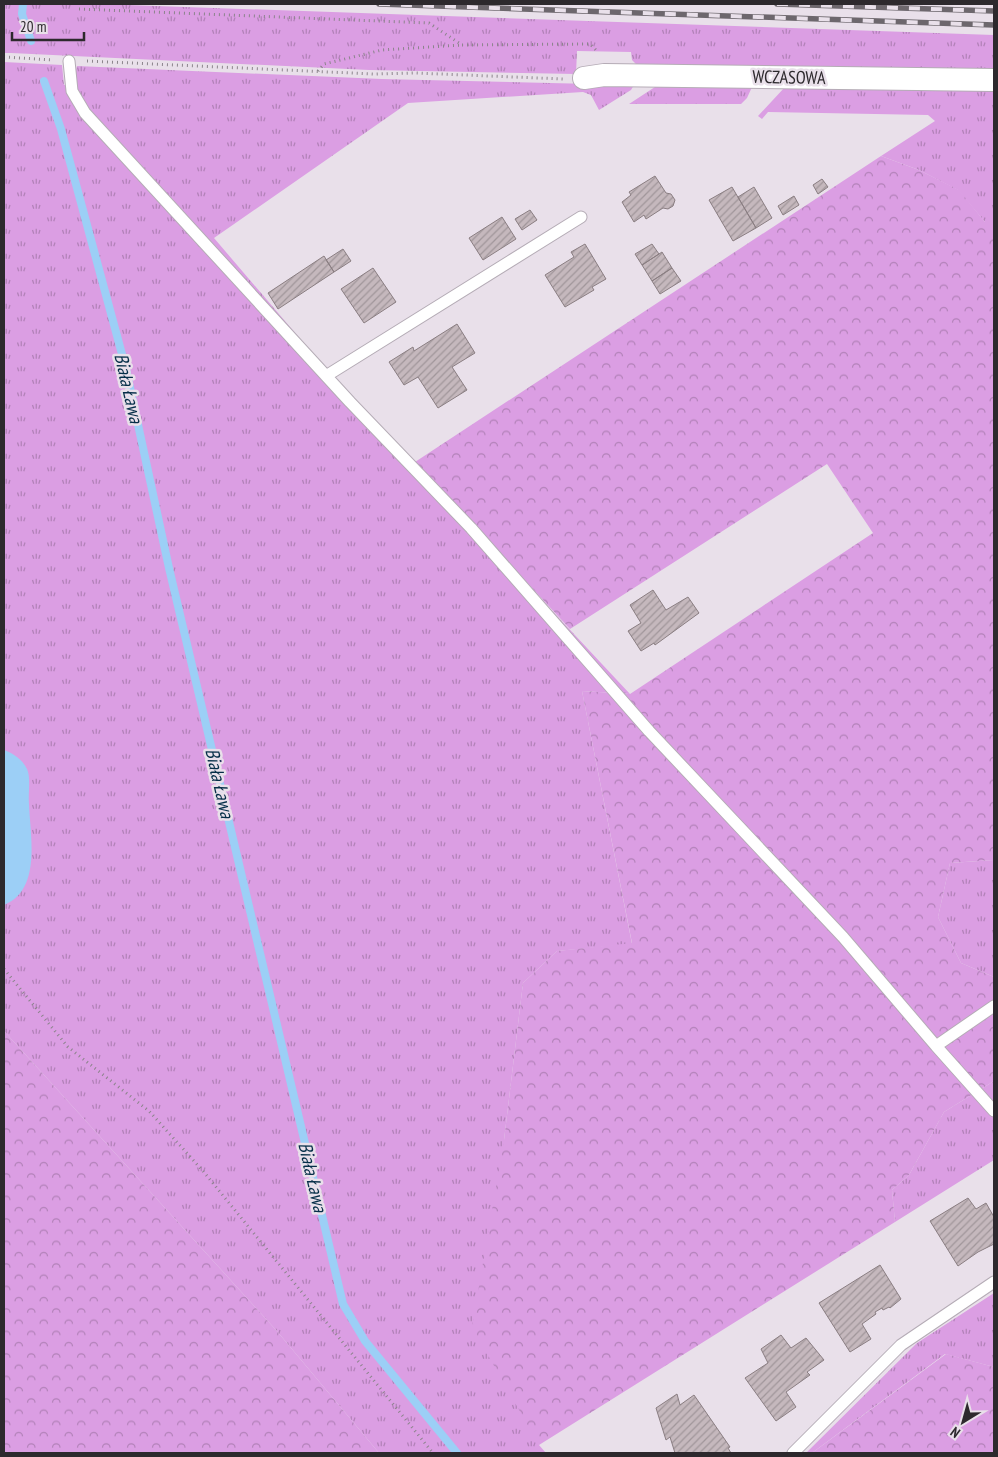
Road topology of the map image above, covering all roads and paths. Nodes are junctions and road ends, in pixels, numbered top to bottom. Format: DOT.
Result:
graph roads {
  1 [pos="79,9"];
  2 [pos="462,45"];
  3 [pos="4,57"];
  4 [pos="69,61"];
  5 [pos="318,72"];
  6 [pos="624,75"];
  7 [pos="584,78"];
  8 [pos="994,80"];
  9 [pos="581,217"];
  10 [pos="326,376"];
  11 [pos="4,969"];
  12 [pos="994,1006"];
  13 [pos="936,1046"];
  14 [pos="994,1111"];
  15 [pos="994,1282"];
  16 [pos="433,1453"];
  17 [pos="793,1453"];
  1 -- 2 [label="path"];
  2 -- 5 [label="path"];
  2 -- 6 [label="path"];
  3 -- 4 [label="path"];
  4 -- 5 [label="path"];
  4 -- 10 [label="lane"];
  5 -- 7 [label="path"];
  6 -- 7 [label="street, WCZASOWA"];
  6 -- 8 [label="street, WCZASOWA"];
  9 -- 10 [label="lane"];
  10 -- 13 [label="lane"];
  11 -- 16 [label="path"];
  12 -- 13 [label="lane"];
  13 -- 14 [label="lane"];
  15 -- 17 [label="lane"];
}
